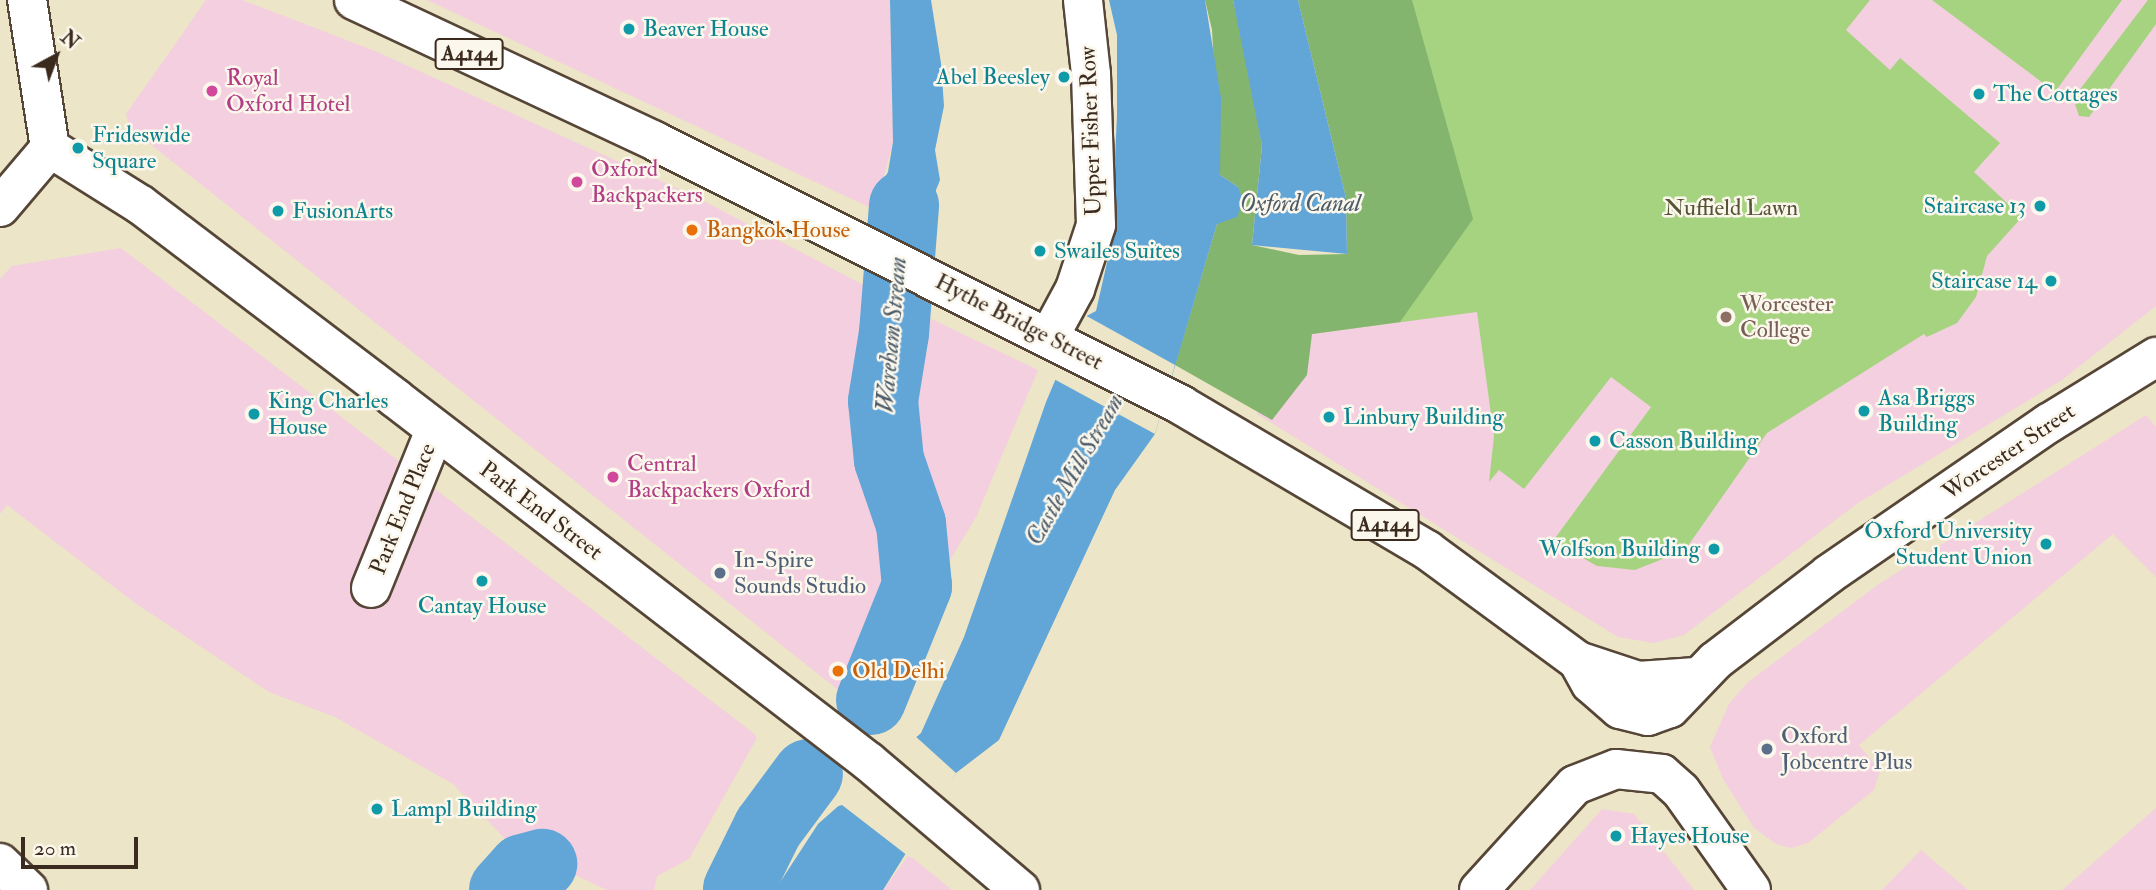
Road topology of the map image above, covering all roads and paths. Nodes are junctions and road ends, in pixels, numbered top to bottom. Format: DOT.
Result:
graph roads {
  1 [pos="27,0"];
  2 [pos="354,0"];
  3 [pos="1083,0"];
  4 [pos="50,148"];
  5 [pos="0,207"];
  6 [pos="1052,338"];
  7 [pos="2156,357"];
  8 [pos="435,430"];
  9 [pos="372,588"];
  10 [pos="1696,677"];
  11 [pos="0,863"];
  12 [pos="27,890"];
  13 [pos="1020,890"];
  14 [pos="1479,890"];
  15 [pos="1751,890"];
  1 -- 4 [label="main road"];
  2 -- 6 [label="main road, Hythe Bridge Street / A4144"];
  3 -- 6 [label="main road, Upper Fisher Row"];
  4 -- 5 [label="main road"];
  4 -- 8 [label="main road, Park End Street"];
  6 -- 10 [label="main road, Hythe Bridge Street / A4144"];
  7 -- 10 [label="main road, Worcester Street / A4144"];
  8 -- 9 [label="main road, Park End Place"];
  8 -- 13 [label="main road, Park End Street"];
  11 -- 12 [label="main road"];
  14 -- 15 [label="main road"];
}
